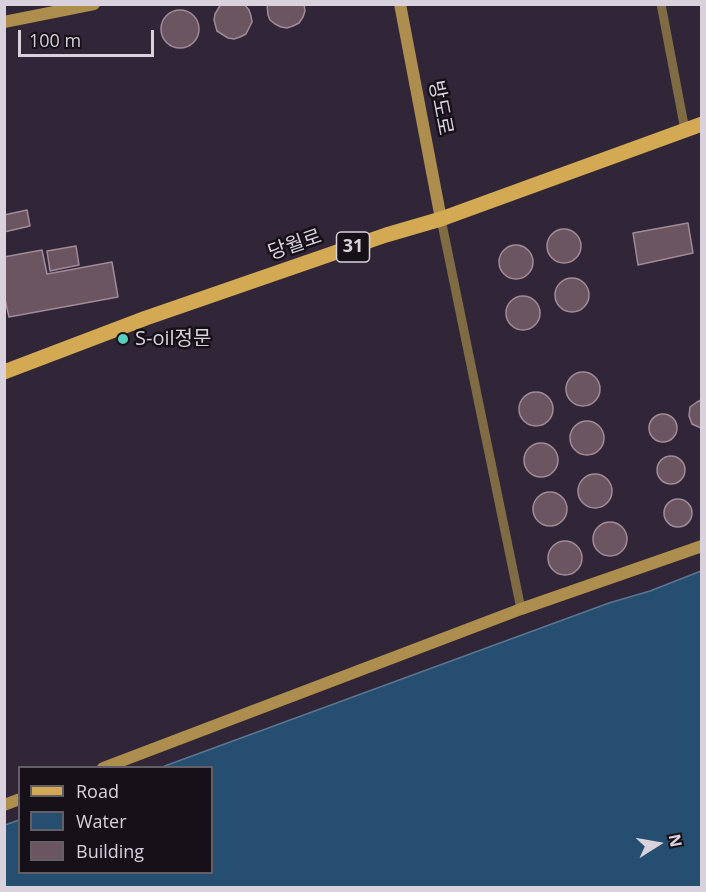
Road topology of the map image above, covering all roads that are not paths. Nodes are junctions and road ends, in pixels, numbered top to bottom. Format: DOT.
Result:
graph roads {
  1 [pos="94,4"];
  2 [pos="400,4"];
  3 [pos="661,4"];
  4 [pos="4,22"];
  5 [pos="702,124"];
  6 [pos="685,130"];
  7 [pos="441,219"];
  8 [pos="4,372"];
  9 [pos="702,546"];
  10 [pos="521,609"];
  11 [pos="108,766"];
  1 -- 4 [label="main road"];
  2 -- 7 [label="main road, 방도로"];
  3 -- 6 [label="street"];
  5 -- 6 [label="main road, 당월로 / 31"];
  6 -- 7 [label="main road, 당월로 / 31"];
  7 -- 8 [label="main road, 당월로 / 31"];
  7 -- 10 [label="street"];
  9 -- 10 [label="main road"];
  10 -- 11 [label="main road"];
}
